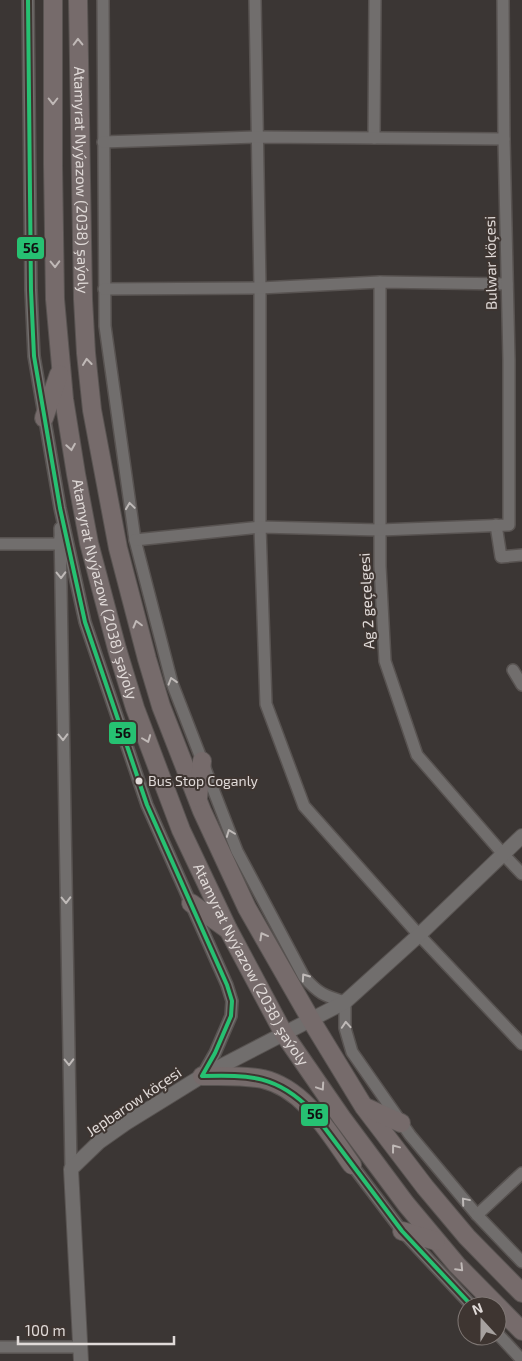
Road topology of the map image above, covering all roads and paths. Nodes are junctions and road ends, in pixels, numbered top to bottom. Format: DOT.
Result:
graph roads {
  1 [pos="28,0"];
  2 [pos="53,0"];
  3 [pos="78,0"];
  4 [pos="103,0"];
  5 [pos="256,0"];
  6 [pos="375,0"];
  7 [pos="503,0"];
  8 [pos="258,137"];
  9 [pos="374,138"];
  10 [pos="504,139"];
  11 [pos="103,142"];
  12 [pos="380,282"];
  13 [pos="507,284"];
  14 [pos="260,288"];
  15 [pos="104,289"];
  16 [pos="61,366"];
  17 [pos="44,418"];
  18 [pos="61,512"];
  19 [pos="496,525"];
  20 [pos="260,527"];
  21 [pos="380,530"];
  22 [pos="135,540"];
  23 [pos="0,544"];
  24 [pos="60,544"];
  25 [pos="522,555"];
  26 [pos="513,670"];
  27 [pos="522,685"];
  28 [pos="202,761"];
  29 [pos="198,801"];
  30 [pos="522,836"];
  31 [pos="503,854"];
  32 [pos="522,874"];
  33 [pos="191,903"];
  34 [pos="228,929"];
  35 [pos="419,935"];
  36 [pos="344,1002"];
  37 [pos="310,1020"];
  38 [pos="284,1034"];
  39 [pos="522,1044"];
  40 [pos="202,1076"];
  41 [pos="364,1107"];
  42 [pos="342,1118"];
  43 [pos="401,1123"];
  44 [pos="352,1165"];
  45 [pos="71,1169"];
  46 [pos="522,1173"];
  47 [pos="477,1215"];
  48 [pos="402,1231"];
  49 [pos="436,1241"];
  50 [pos="522,1262"];
  51 [pos="522,1293"];
  52 [pos="463,1296"];
  53 [pos="522,1331"];
  54 [pos="507,1344"];
  55 [pos="0,1347"];
  56 [pos="81,1347"];
  57 [pos="522,1360"];
  58 [pos="81,1361"];
  1 -- 17 [label="street"];
  2 -- 16 [label="main road, Atamyrat Nyýazow (2038) şaýoly, one-way"];
  29 -- 3 [label="main road, Atamyrat Nyýazow (2038) şaýoly, one-way"];
  4 -- 11 [label="street"];
  5 -- 8 [label="street"];
  6 -- 9 [label="street"];
  7 -- 10 [label="street, Bulwar köçesi"];
  8 -- 9 [label="street"];
  8 -- 11 [label="street"];
  8 -- 14 [label="street"];
  9 -- 10 [label="street"];
  10 -- 13 [label="street, Bulwar köçesi"];
  11 -- 15 [label="street"];
  12 -- 13 [label="street"];
  12 -- 14 [label="street"];
  12 -- 21 [label="street, Ag 2 geçelgesi"];
  13 -- 19 [label="street, Bulwar köçesi"];
  14 -- 15 [label="street"];
  14 -- 20 [label="street"];
  22 -- 15 [label="street, one-way"];
  16 -- 17 [label="main road"];
  16 -- 34 [label="main road, Atamyrat Nyýazow (2038) şaýoly, one-way"];
  17 -- 18 [label="street"];
  18 -- 24 [label="street"];
  18 -- 33 [label="street"];
  19 -- 21 [label="street"];
  19 -- 25 [label="street"];
  20 -- 21 [label="street"];
  20 -- 22 [label="street"];
  20 -- 35 [label="street"];
  21 -- 31 [label="street, Ag 2 geçelgesi"];
  28 -- 22 [label="street, one-way"];
  23 -- 24 [label="street"];
  24 -- 45 [label="street, one-way"];
  26 -- 27 [label="street"];
  28 -- 29 [label="main road"];
  36 -- 28 [label="street, one-way"];
  37 -- 29 [label="main road, Atamyrat Nyýazow (2038) şaýoly, one-way"];
  30 -- 31 [label="street, Jepbarow köçesi"];
  31 -- 32 [label="street, Ag 2 geçelgesi"];
  31 -- 35 [label="street, Jepbarow köçesi"];
  33 -- 34 [label="main road"];
  33 -- 40 [label="street"];
  34 -- 38 [label="main road, Atamyrat Nyýazow (2038) şaýoly"];
  35 -- 36 [label="street, Jepbarow köçesi"];
  35 -- 39 [label="street"];
  36 -- 37 [label="street, Jepbarow köçesi"];
  43 -- 36 [label="street, one-way"];
  37 -- 38 [label="street, Jepbarow köçesi"];
  37 -- 41 [label="main road, Atamyrat Nyýazow (2038) şaýoly"];
  38 -- 40 [label="street, Jepbarow köçesi"];
  38 -- 42 [label="main road, Atamyrat Nyýazow (2038) şaýoly, one-way"];
  40 -- 44 [label="main road"];
  40 -- 45 [label="street, Jepbarow köçesi"];
  41 -- 43 [label="main road"];
  51 -- 41 [label="main road, Atamyrat Nyýazow (2038) şaýoly, one-way"];
  42 -- 44 [label="main road"];
  42 -- 49 [label="main road, Atamyrat Nyýazow (2038) şaýoly"];
  47 -- 43 [label="street, one-way"];
  44 -- 48 [label="street"];
  45 -- 56 [label="street"];
  46 -- 47 [label="street"];
  47 -- 50 [label="street"];
  48 -- 49 [label="main road"];
  48 -- 52 [label="street"];
  49 -- 53 [label="main road, Atamyrat Nyýazow (2038) şaýoly, one-way"];
  54 -- 57 [label="street"];
  55 -- 56 [label="street"];
  56 -- 58 [label="street"];
}
